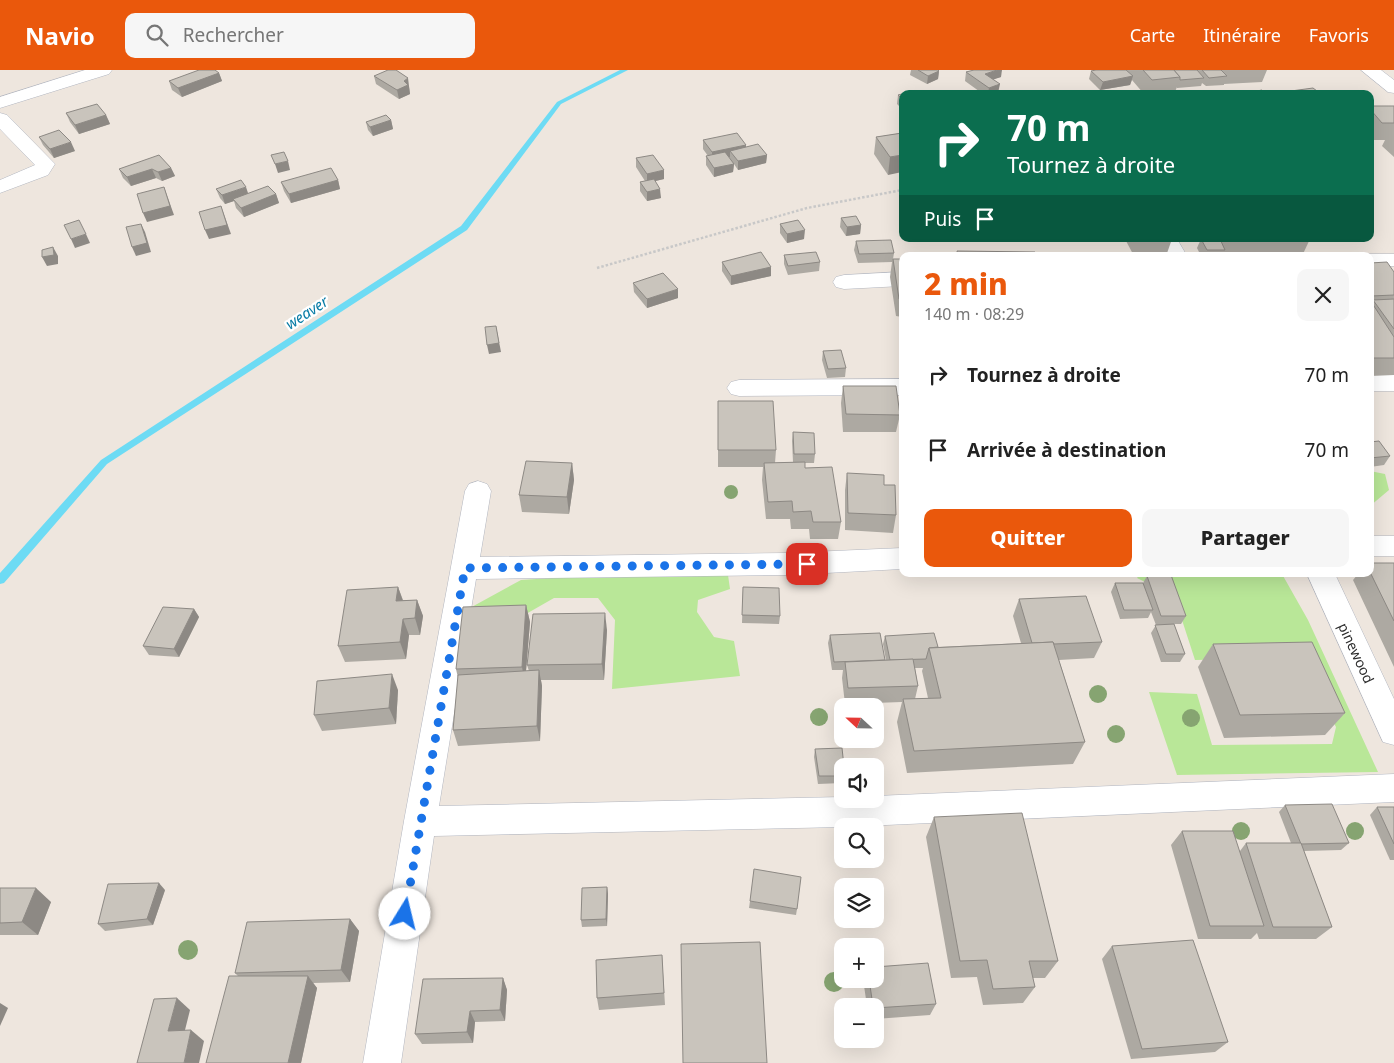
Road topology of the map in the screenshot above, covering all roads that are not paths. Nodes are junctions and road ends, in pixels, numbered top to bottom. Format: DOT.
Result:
graph roads {
  1 [pos="103,70"];
  2 [pos="1370,70"];
  3 [pos="1394,88"];
  4 [pos="1394,93"];
  5 [pos="1374,95"];
  6 [pos="0,103"];
  7 [pos="0,120"];
  8 [pos="0,187"];
  9 [pos="1374,260"];
  10 [pos="1394,260"];
  11 [pos="899,279"];
  12 [pos="844,282"];
  13 [pos="1374,383"];
  14 [pos="1394,383"];
  15 [pos="899,387"];
  16 [pos="739,388"];
  17 [pos="478,491"];
  18 [pos="1374,546"];
  19 [pos="1394,546"];
  20 [pos="899,559"];
  21 [pos="465,568"];
  22 [pos="1322,577"];
  23 [pos="1394,732"];
  24 [pos="1394,788"];
  25 [pos="420,821"];
  26 [pos="382,1063"];
  1 -- 6 [label="street"];
  2 -- 3 [label="street"];
  4 -- 5 [label="street"];
  7 -- 8 [label="street"];
  9 -- 10 [label="street"];
  11 -- 12 [label="street"];
  13 -- 14 [label="street"];
  15 -- 16 [label="street"];
  17 -- 21 [label="street"];
  18 -- 19 [label="street"];
  20 -- 21 [label="street"];
  21 -- 25 [label="street"];
  22 -- 23 [label="street, pinewood"];
  24 -- 25 [label="street"];
  25 -- 26 [label="street"];
}
